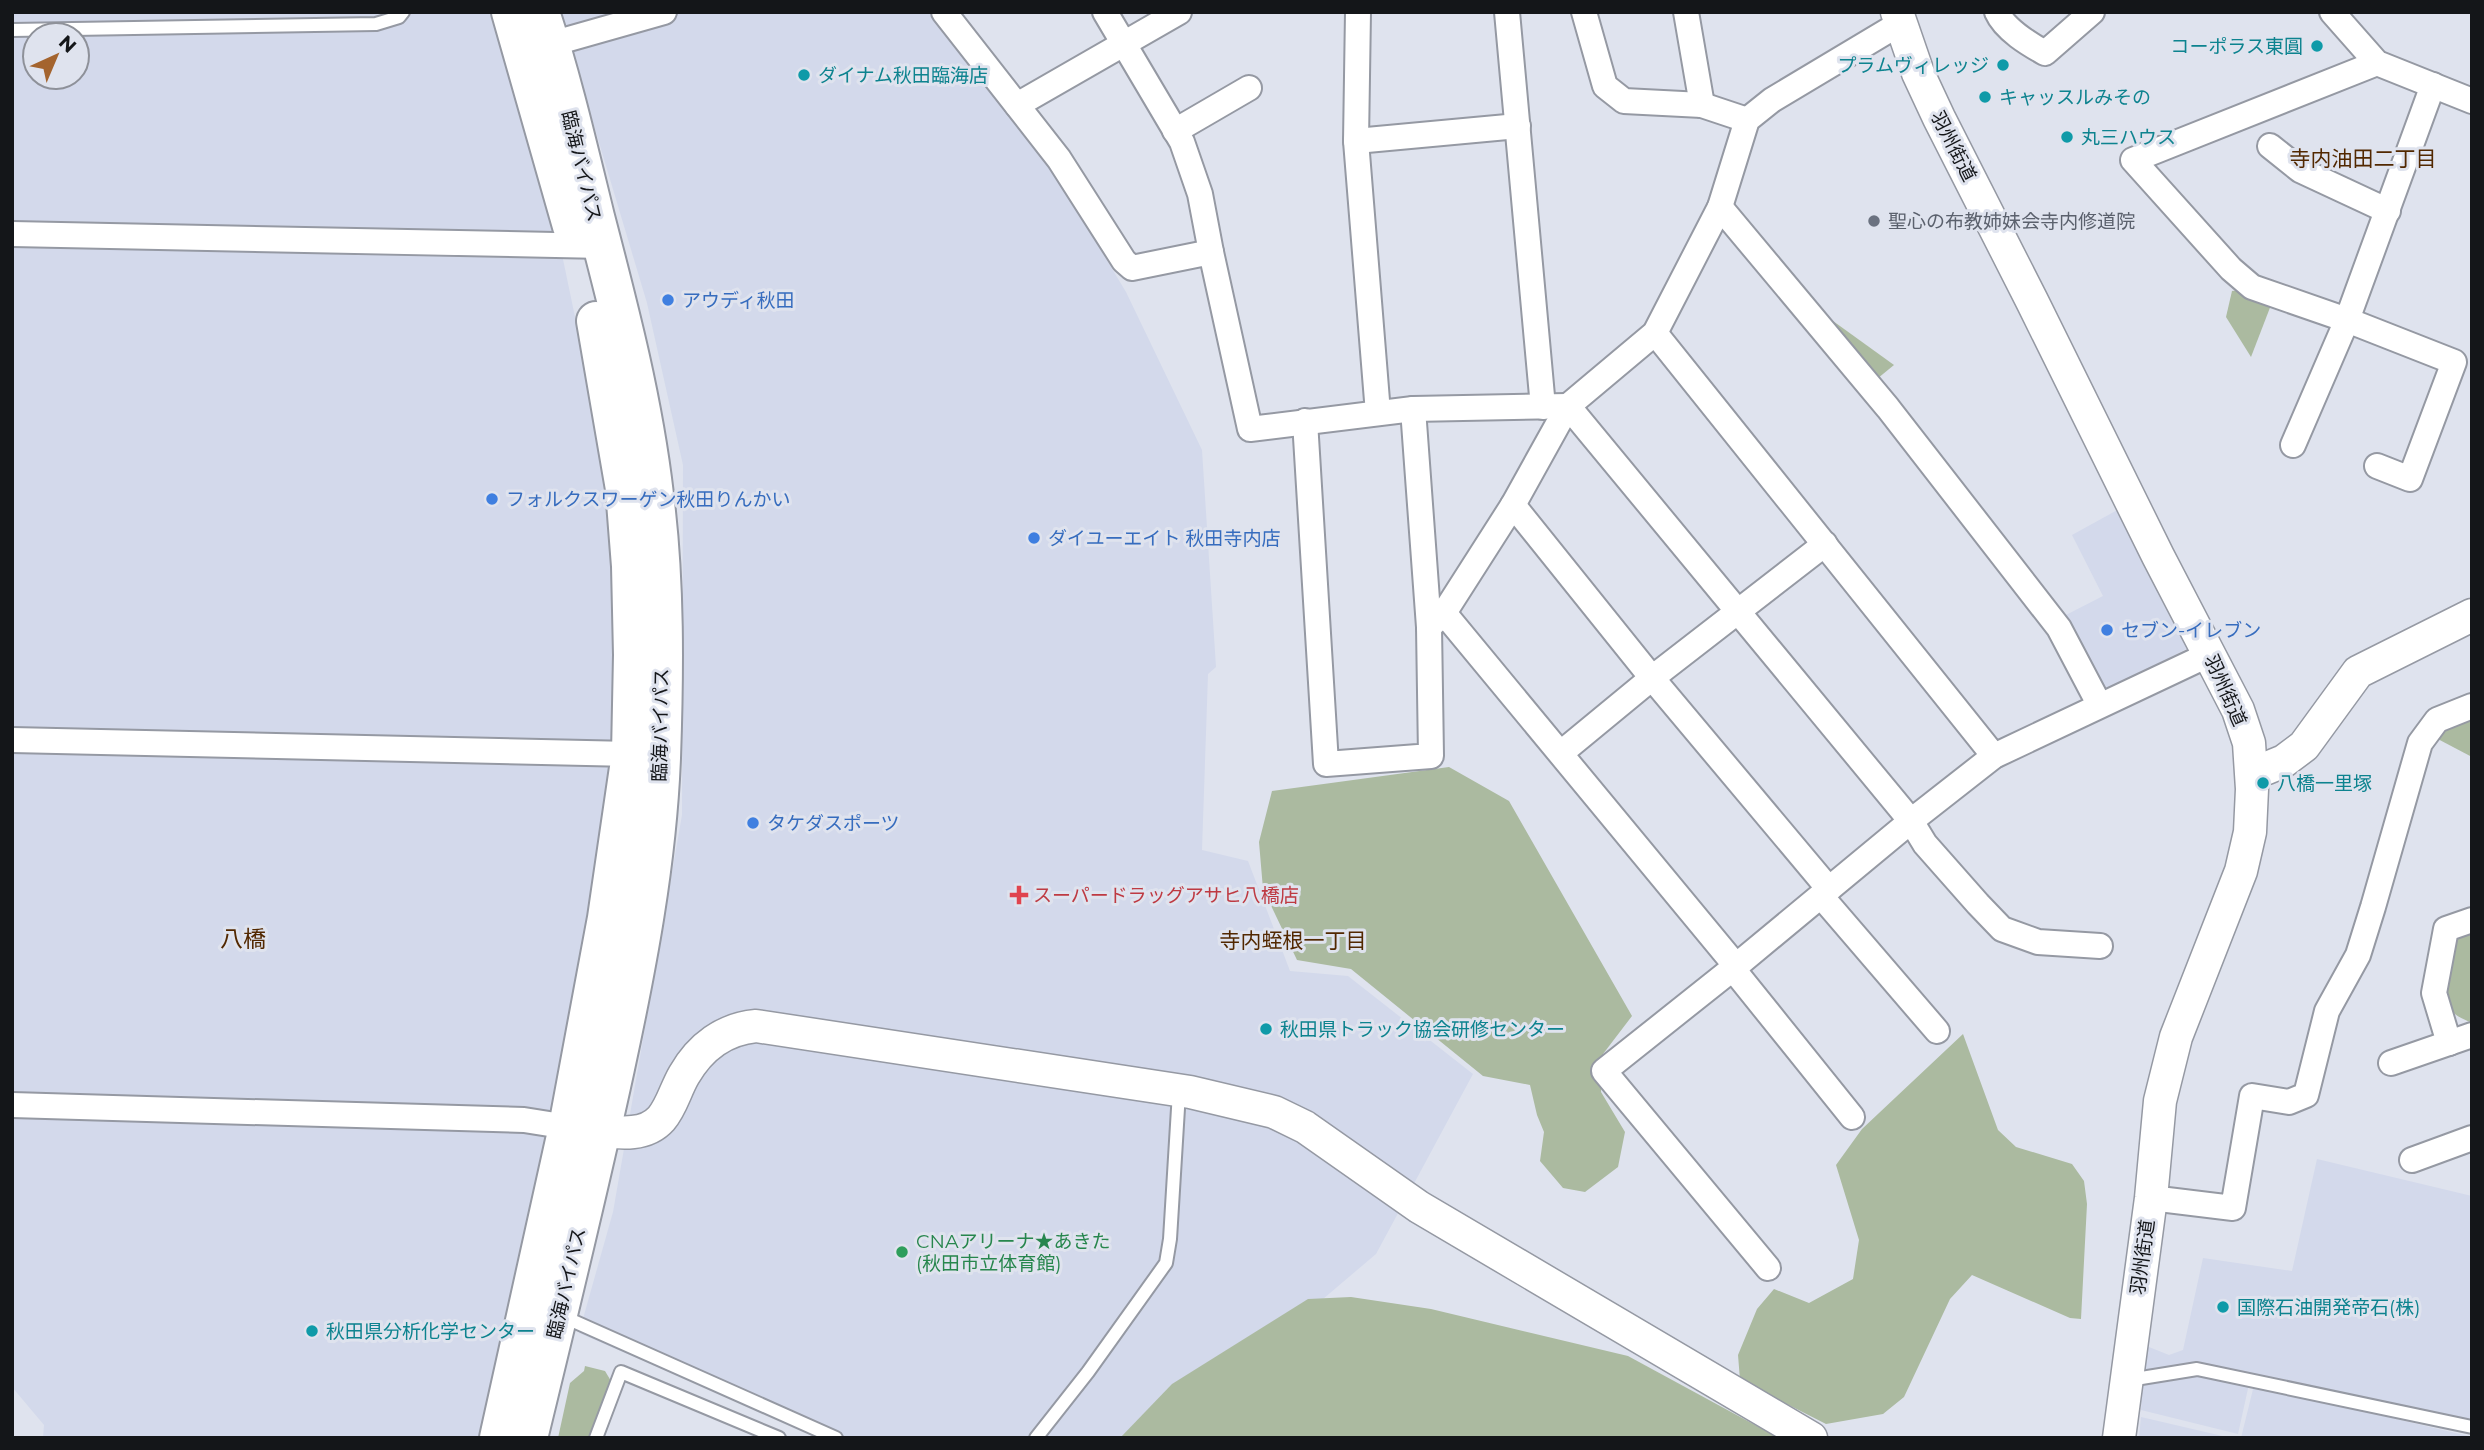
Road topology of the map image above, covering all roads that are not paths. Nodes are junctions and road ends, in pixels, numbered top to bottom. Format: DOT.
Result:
graph roads {
  1 [pos="403,12"];
  2 [pos="511,12"];
  3 [pos="664,12"];
  4 [pos="944,12"];
  5 [pos="1105,12"];
  6 [pos="1180,12"];
  7 [pos="1358,12"];
  8 [pos="1507,12"];
  9 [pos="1584,12"];
  10 [pos="1685,12"];
  11 [pos="1997,12"];
  12 [pos="2092,12"];
  13 [pos="2332,12"];
  14 [pos="1898,18"];
  15 [pos="545,28"];
  16 [pos="12,30"];
  17 [pos="1123,45"];
  18 [pos="2377,63"];
  19 [pos="2432,85"];
  20 [pos="1249,88"];
  21 [pos="2472,101"];
  22 [pos="1017,105"];
  23 [pos="1702,105"];
  24 [pos="1747,120"];
  25 [pos="1518,126"];
  26 [pos="1175,131"];
  27 [pos="1356,141"];
  28 [pos="2270,146"];
  29 [pos="1720,207"];
  30 [pos="2388,211"];
  31 [pos="12,234"];
  32 [pos="590,246"];
  33 [pos="1211,252"];
  34 [pos="2347,320"];
  35 [pos="1655,333"];
  36 [pos="1568,406"];
  37 [pos="1543,407"];
  38 [pos="1413,409"];
  39 [pos="1378,413"];
  40 [pos="1305,421"];
  41 [pos="2293,444"];
  42 [pos="2377,466"];
  43 [pos="1513,505"];
  44 [pos="1825,544"];
  45 [pos="1737,612"];
  46 [pos="2472,615"];
  47 [pos="1437,620"];
  48 [pos="2210,654"];
  49 [pos="1652,678"];
  50 [pos="2098,705"];
  51 [pos="2472,706"];
  52 [pos="12,740"];
  53 [pos="1561,753"];
  54 [pos="631,754"];
  55 [pos="1994,755"];
  56 [pos="2252,770"];
  57 [pos="1911,821"];
  58 [pos="1825,893"];
  59 [pos="2472,920"];
  60 [pos="2100,946"];
  61 [pos="1735,968"];
  62 [pos="1937,1031"];
  63 [pos="2460,1039"];
  64 [pos="2390,1063"];
  65 [pos="1179,1092"];
  66 [pos="12,1105"];
  67 [pos="1852,1117"];
  68 [pos="585,1129"];
  69 [pos="2472,1138"];
  70 [pos="2412,1160"];
  71 [pos="2151,1198"];
  72 [pos="1769,1268"];
  73 [pos="558,1314"];
  74 [pos="2125,1381"];
  75 [pos="2472,1427"];
  76 [pos="499,1438"];
  77 [pos="528,1438"];
  78 [pos="596,1438"];
  79 [pos="779,1438"];
  80 [pos="836,1438"];
  81 [pos="1036,1438"];
  82 [pos="1811,1438"];
  83 [pos="2119,1438"];
  1 -- 16 [label="lane"];
  2 -- 32 [label="highway, 臨海バイパス"];
  3 -- 15 [label="street"];
  4 -- 22 [label="street"];
  5 -- 17 [label="street"];
  6 -- 17 [label="street"];
  7 -- 27 [label="street"];
  8 -- 25 [label="street"];
  9 -- 23 [label="street"];
  10 -- 23 [label="street"];
  11 -- 12 [label="street"];
  13 -- 18 [label="street"];
  14 -- 24 [label="street"];
  14 -- 48 [label="street, 羽州街道"];
  15 -- 32 [label="highway, 臨海バイパス"];
  17 -- 22 [label="street"];
  17 -- 26 [label="street"];
  18 -- 19 [label="street"];
  18 -- 34 [label="street"];
  19 -- 21 [label="street"];
  19 -- 30 [label="street"];
  20 -- 26 [label="street"];
  22 -- 33 [label="street"];
  23 -- 24 [label="street"];
  24 -- 29 [label="street"];
  25 -- 27 [label="street"];
  25 -- 37 [label="street"];
  26 -- 33 [label="street"];
  27 -- 39 [label="street"];
  28 -- 30 [label="street"];
  29 -- 35 [label="street"];
  29 -- 50 [label="street"];
  30 -- 34 [label="street"];
  31 -- 32 [label="street"];
  32 -- 54 [label="highway, 臨海バイパス"];
  32 -- 68 [label="highway, 臨海バイパス"];
  33 -- 40 [label="street"];
  34 -- 41 [label="street"];
  34 -- 42 [label="street"];
  35 -- 36 [label="street"];
  35 -- 44 [label="street"];
  36 -- 37 [label="street"];
  36 -- 43 [label="street"];
  36 -- 45 [label="street"];
  37 -- 38 [label="street"];
  38 -- 39 [label="street"];
  38 -- 47 [label="street"];
  39 -- 40 [label="street"];
  40 -- 47 [label="street"];
  43 -- 47 [label="street"];
  43 -- 49 [label="street"];
  44 -- 45 [label="street"];
  44 -- 55 [label="street"];
  45 -- 49 [label="street"];
  45 -- 57 [label="street"];
  46 -- 56 [label="street"];
  47 -- 53 [label="street"];
  48 -- 50 [label="street"];
  48 -- 56 [label="street, 羽州街道"];
  49 -- 53 [label="street"];
  49 -- 58 [label="street"];
  50 -- 55 [label="street"];
  51 -- 71 [label="street"];
  52 -- 54 [label="street"];
  53 -- 61 [label="street"];
  54 -- 68 [label="highway, 臨海バイパス"];
  55 -- 57 [label="street"];
  56 -- 71 [label="street, 羽州街道"];
  57 -- 58 [label="street"];
  57 -- 60 [label="street"];
  58 -- 61 [label="street"];
  58 -- 62 [label="street"];
  59 -- 63 [label="street"];
  61 -- 67 [label="street"];
  61 -- 72 [label="street"];
  63 -- 64 [label="street"];
  65 -- 68 [label="street"];
  65 -- 81 [label="lane"];
  65 -- 82 [label="street"];
  66 -- 68 [label="street"];
  68 -- 73 [label="highway, 臨海バイパス"];
  68 -- 76 [label="highway, 臨海バイパス"];
  69 -- 70 [label="street"];
  71 -- 74 [label="street, 羽州街道"];
  73 -- 77 [label="highway, 臨海バイパス"];
  73 -- 80 [label="lane"];
  74 -- 75 [label="lane"];
  74 -- 83 [label="street, 羽州街道"];
  78 -- 79 [label="lane"];
}
